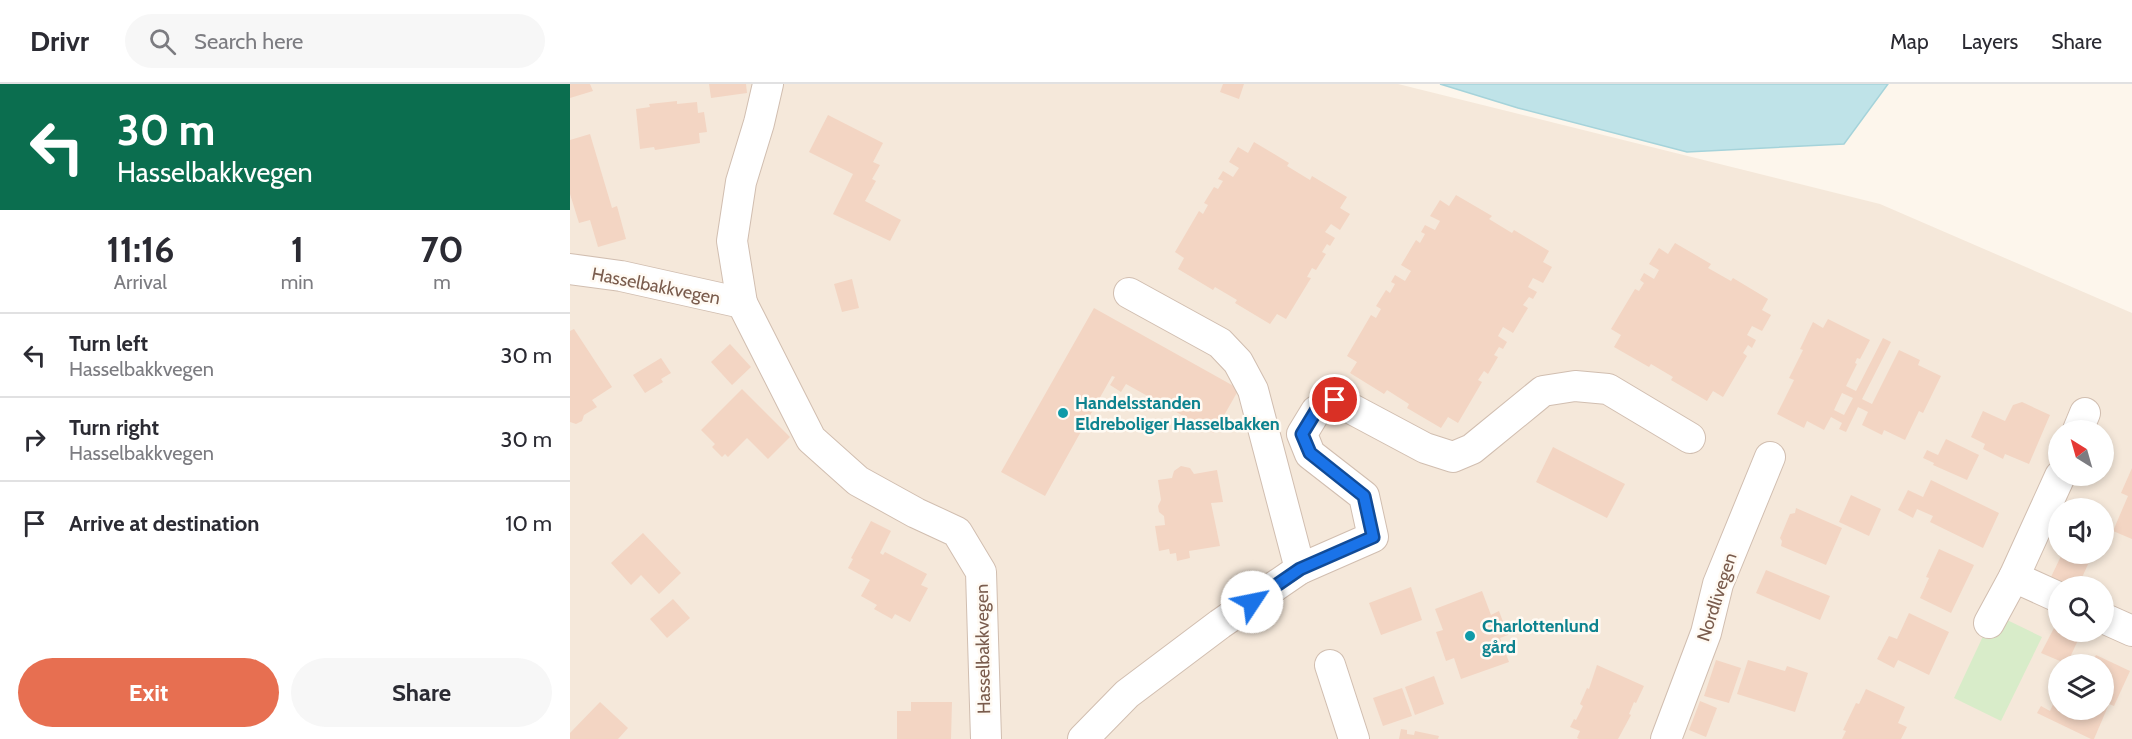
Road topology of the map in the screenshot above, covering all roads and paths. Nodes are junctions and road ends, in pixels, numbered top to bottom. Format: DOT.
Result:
graph roads {
  1 [pos="768,84"];
  2 [pos="570,269"];
  3 [pos="1129,293"];
  4 [pos="742,303"];
  5 [pos="1690,438"];
  6 [pos="1770,457"];
  7 [pos="2055,486"];
  8 [pos="1300,569"];
  9 [pos="2014,577"];
  10 [pos="2048,592"];
  11 [pos="1989,623"];
  12 [pos="2114,623"];
  13 [pos="2132,632"];
  14 [pos="1330,665"];
  15 [pos="986,739"];
  16 [pos="1083,739"];
  17 [pos="1354,739"];
  18 [pos="1666,739"];
  1 -- 4 [label="street, Hasselbakkvegen"];
  2 -- 4 [label="street, Hasselbakkvegen"];
  3 -- 8 [label="street"];
  4 -- 15 [label="street, Hasselbakkvegen"];
  5 -- 8 [label="street"];
  6 -- 18 [label="street, Nordlivegen"];
  7 -- 9 [label="street"];
  8 -- 16 [label="street"];
  9 -- 10 [label="street"];
  9 -- 11 [label="street"];
  12 -- 13 [label="street"];
  14 -- 17 [label="street"];
}
